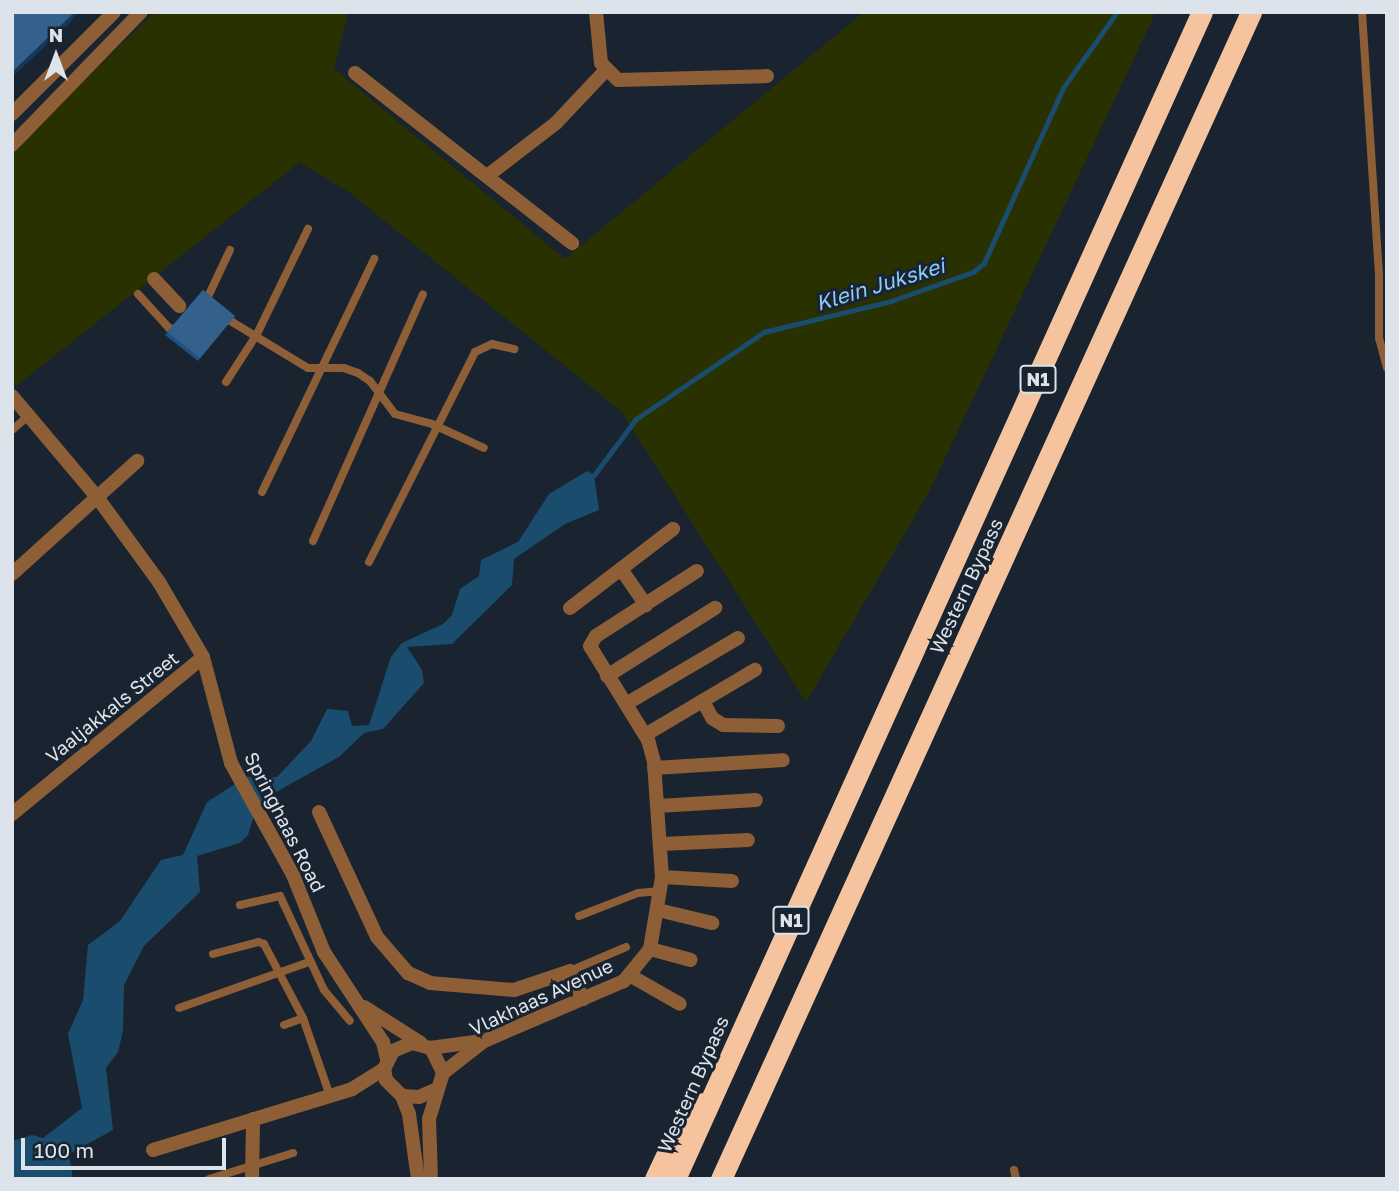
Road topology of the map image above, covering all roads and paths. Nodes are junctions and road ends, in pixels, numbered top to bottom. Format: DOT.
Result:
graph roads {
  1 [pos="114,12"];
  2 [pos="141,12"];
  3 [pos="596,12"];
  4 [pos="1202,12"];
  5 [pos="1251,12"];
  6 [pos="1362,12"];
  7 [pos="605,71"];
  8 [pos="355,73"];
  9 [pos="767,76"];
  10 [pos="12,114"];
  11 [pos="12,145"];
  12 [pos="487,176"];
  13 [pos="308,229"];
  14 [pos="572,243"];
  15 [pos="230,250"];
  16 [pos="374,259"];
  17 [pos="154,279"];
  18 [pos="138,294"];
  19 [pos="423,294"];
  20 [pos="179,306"];
  21 [pos="204,306"];
  22 [pos="197,316"];
  23 [pos="257,334"];
  24 [pos="514,349"];
  25 [pos="324,368"];
  26 [pos="1387,368"];
  27 [pos="226,382"];
  28 [pos="379,393"];
  29 [pos="12,396"];
  30 [pos="29,416"];
  31 [pos="437,426"];
  32 [pos="12,430"];
  33 [pos="484,448"];
  34 [pos="137,461"];
  35 [pos="262,492"];
  36 [pos="97,497"];
  37 [pos="673,529"];
  38 [pos="313,541"];
  39 [pos="369,562"];
  40 [pos="621,569"];
  41 [pos="697,571"];
  42 [pos="12,574"];
  43 [pos="646,605"];
  44 [pos="570,608"];
  45 [pos="715,608"];
  46 [pos="738,638"];
  47 [pos="204,657"];
  48 [pos="755,670"];
  49 [pos="607,676"];
  50 [pos="703,701"];
  51 [pos="626,704"];
  52 [pos="778,726"];
  53 [pos="645,734"];
  54 [pos="783,760"];
  55 [pos="654,768"];
  56 [pos="756,800"];
  57 [pos="658,806"];
  58 [pos="319,812"];
  59 [pos="12,814"];
  60 [pos="748,840"];
  61 [pos="661,844"];
  62 [pos="732,881"];
  63 [pos="661,884"];
  64 [pos="240,905"];
  65 [pos="658,910"];
  66 [pos="579,916"];
  67 [pos="712,923"];
  68 [pos="626,947"];
  69 [pos="650,948"];
  70 [pos="214,954"];
  71 [pos="691,960"];
  72 [pos="309,962"];
  73 [pos="570,971"];
  74 [pos="278,974"];
  75 [pos="631,976"];
  76 [pos="583,999"];
  77 [pos="357,1002"];
  78 [pos="680,1004"];
  79 [pos="179,1008"];
  80 [pos="303,1018"];
  81 [pos="350,1021"];
  82 [pos="284,1025"];
  83 [pos="484,1041"];
  84 [pos="426,1046"];
  85 [pos="386,1064"];
  86 [pos="443,1073"];
  87 [pos="768,1075"];
  88 [pos="352,1089"];
  89 [pos="435,1090"];
  90 [pos="397,1093"];
  91 [pos="713,1095"];
  92 [pos="330,1096"];
  93 [pos="253,1119"];
  94 [pos="153,1150"];
  95 [pos="293,1153"];
  96 [pos="253,1164"];
  97 [pos="418,1178"];
  98 [pos="209,1179"];
  99 [pos="252,1179"];
  100 [pos="431,1179"];
  101 [pos="655,1179"];
  102 [pos="675,1179"];
  103 [pos="721,1179"];
  104 [pos="729,1179"];
  1 -- 10 [label="street"];
  2 -- 11 [label="street"];
  3 -- 7 [label="street"];
  4 -- 91 [label="highway, Western Bypass / N1"];
  5 -- 87 [label="highway, Western Bypass / N1"];
  6 -- 26 [label="lane"];
  7 -- 9 [label="street"];
  7 -- 12 [label="street"];
  8 -- 12 [label="street"];
  12 -- 14 [label="street"];
  13 -- 23 [label="lane"];
  15 -- 21 [label="lane"];
  16 -- 25 [label="lane"];
  17 -- 20 [label="street"];
  18 -- 20 [label="lane"];
  19 -- 28 [label="lane"];
  21 -- 22 [label="lane"];
  21 -- 23 [label="lane"];
  23 -- 25 [label="lane"];
  23 -- 27 [label="lane"];
  24 -- 31 [label="lane"];
  25 -- 28 [label="lane"];
  25 -- 35 [label="lane"];
  28 -- 31 [label="lane"];
  28 -- 38 [label="lane"];
  29 -- 30 [label="street, Springhaas Road"];
  30 -- 32 [label="lane"];
  30 -- 36 [label="street, Springhaas Road"];
  31 -- 33 [label="lane"];
  31 -- 39 [label="lane"];
  34 -- 36 [label="street"];
  36 -- 42 [label="street"];
  36 -- 47 [label="street, Springhaas Road"];
  37 -- 40 [label="street"];
  40 -- 43 [label="street"];
  40 -- 44 [label="street"];
  41 -- 43 [label="street"];
  43 -- 49 [label="street, Vlakhaas Avenue"];
  45 -- 49 [label="street"];
  46 -- 51 [label="street"];
  47 -- 59 [label="street, Vaaljakkals Street"];
  47 -- 77 [label="street, Springhaas Road"];
  48 -- 50 [label="street"];
  49 -- 51 [label="street, Vlakhaas Avenue"];
  50 -- 52 [label="street"];
  50 -- 53 [label="street"];
  51 -- 53 [label="street, Vlakhaas Avenue"];
  53 -- 55 [label="street, Vlakhaas Avenue"];
  54 -- 55 [label="street"];
  55 -- 57 [label="street, Vlakhaas Avenue"];
  56 -- 57 [label="street"];
  57 -- 61 [label="street, Vlakhaas Avenue"];
  58 -- 73 [label="street"];
  60 -- 61 [label="street"];
  61 -- 63 [label="street, Vlakhaas Avenue"];
  62 -- 63 [label="street"];
  63 -- 65 [label="street, Vlakhaas Avenue"];
  63 -- 66 [label="lane"];
  64 -- 72 [label="lane"];
  65 -- 67 [label="street"];
  65 -- 69 [label="street, Vlakhaas Avenue"];
  68 -- 73 [label="lane"];
  69 -- 71 [label="street"];
  69 -- 75 [label="street, Vlakhaas Avenue"];
  70 -- 74 [label="lane"];
  72 -- 74 [label="lane"];
  72 -- 81 [label="lane"];
  73 -- 76 [label="street"];
  74 -- 79 [label="lane"];
  74 -- 80 [label="lane"];
  75 -- 76 [label="street, Vlakhaas Avenue"];
  75 -- 78 [label="street"];
  76 -- 83 [label="street, Vlakhaas Avenue"];
  77 -- 84 [label="street"];
  77 -- 85 [label="street, Springhaas Road"];
  80 -- 82 [label="lane"];
  80 -- 92 [label="lane"];
  83 -- 84 [label="street"];
  83 -- 86 [label="street, Vlakhaas Avenue"];
  84 -- 85 [label="street"];
  84 -- 86 [label="street"];
  85 -- 88 [label="street"];
  85 -- 90 [label="street"];
  86 -- 89 [label="street, Vlakhaas Avenue"];
  87 -- 103 [label="highway, Western Bypass / N1"];
  87 -- 104 [label="highway"];
  88 -- 90 [label="street"];
  88 -- 92 [label="street"];
  89 -- 90 [label="street"];
  89 -- 100 [label="street, Vlakhaas Avenue"];
  90 -- 97 [label="street"];
  91 -- 101 [label="highway"];
  91 -- 102 [label="highway, Western Bypass / N1"];
  92 -- 93 [label="street"];
  93 -- 94 [label="street"];
  93 -- 96 [label="street"];
  95 -- 96 [label="lane"];
  96 -- 98 [label="lane"];
  96 -- 99 [label="street"];
}
